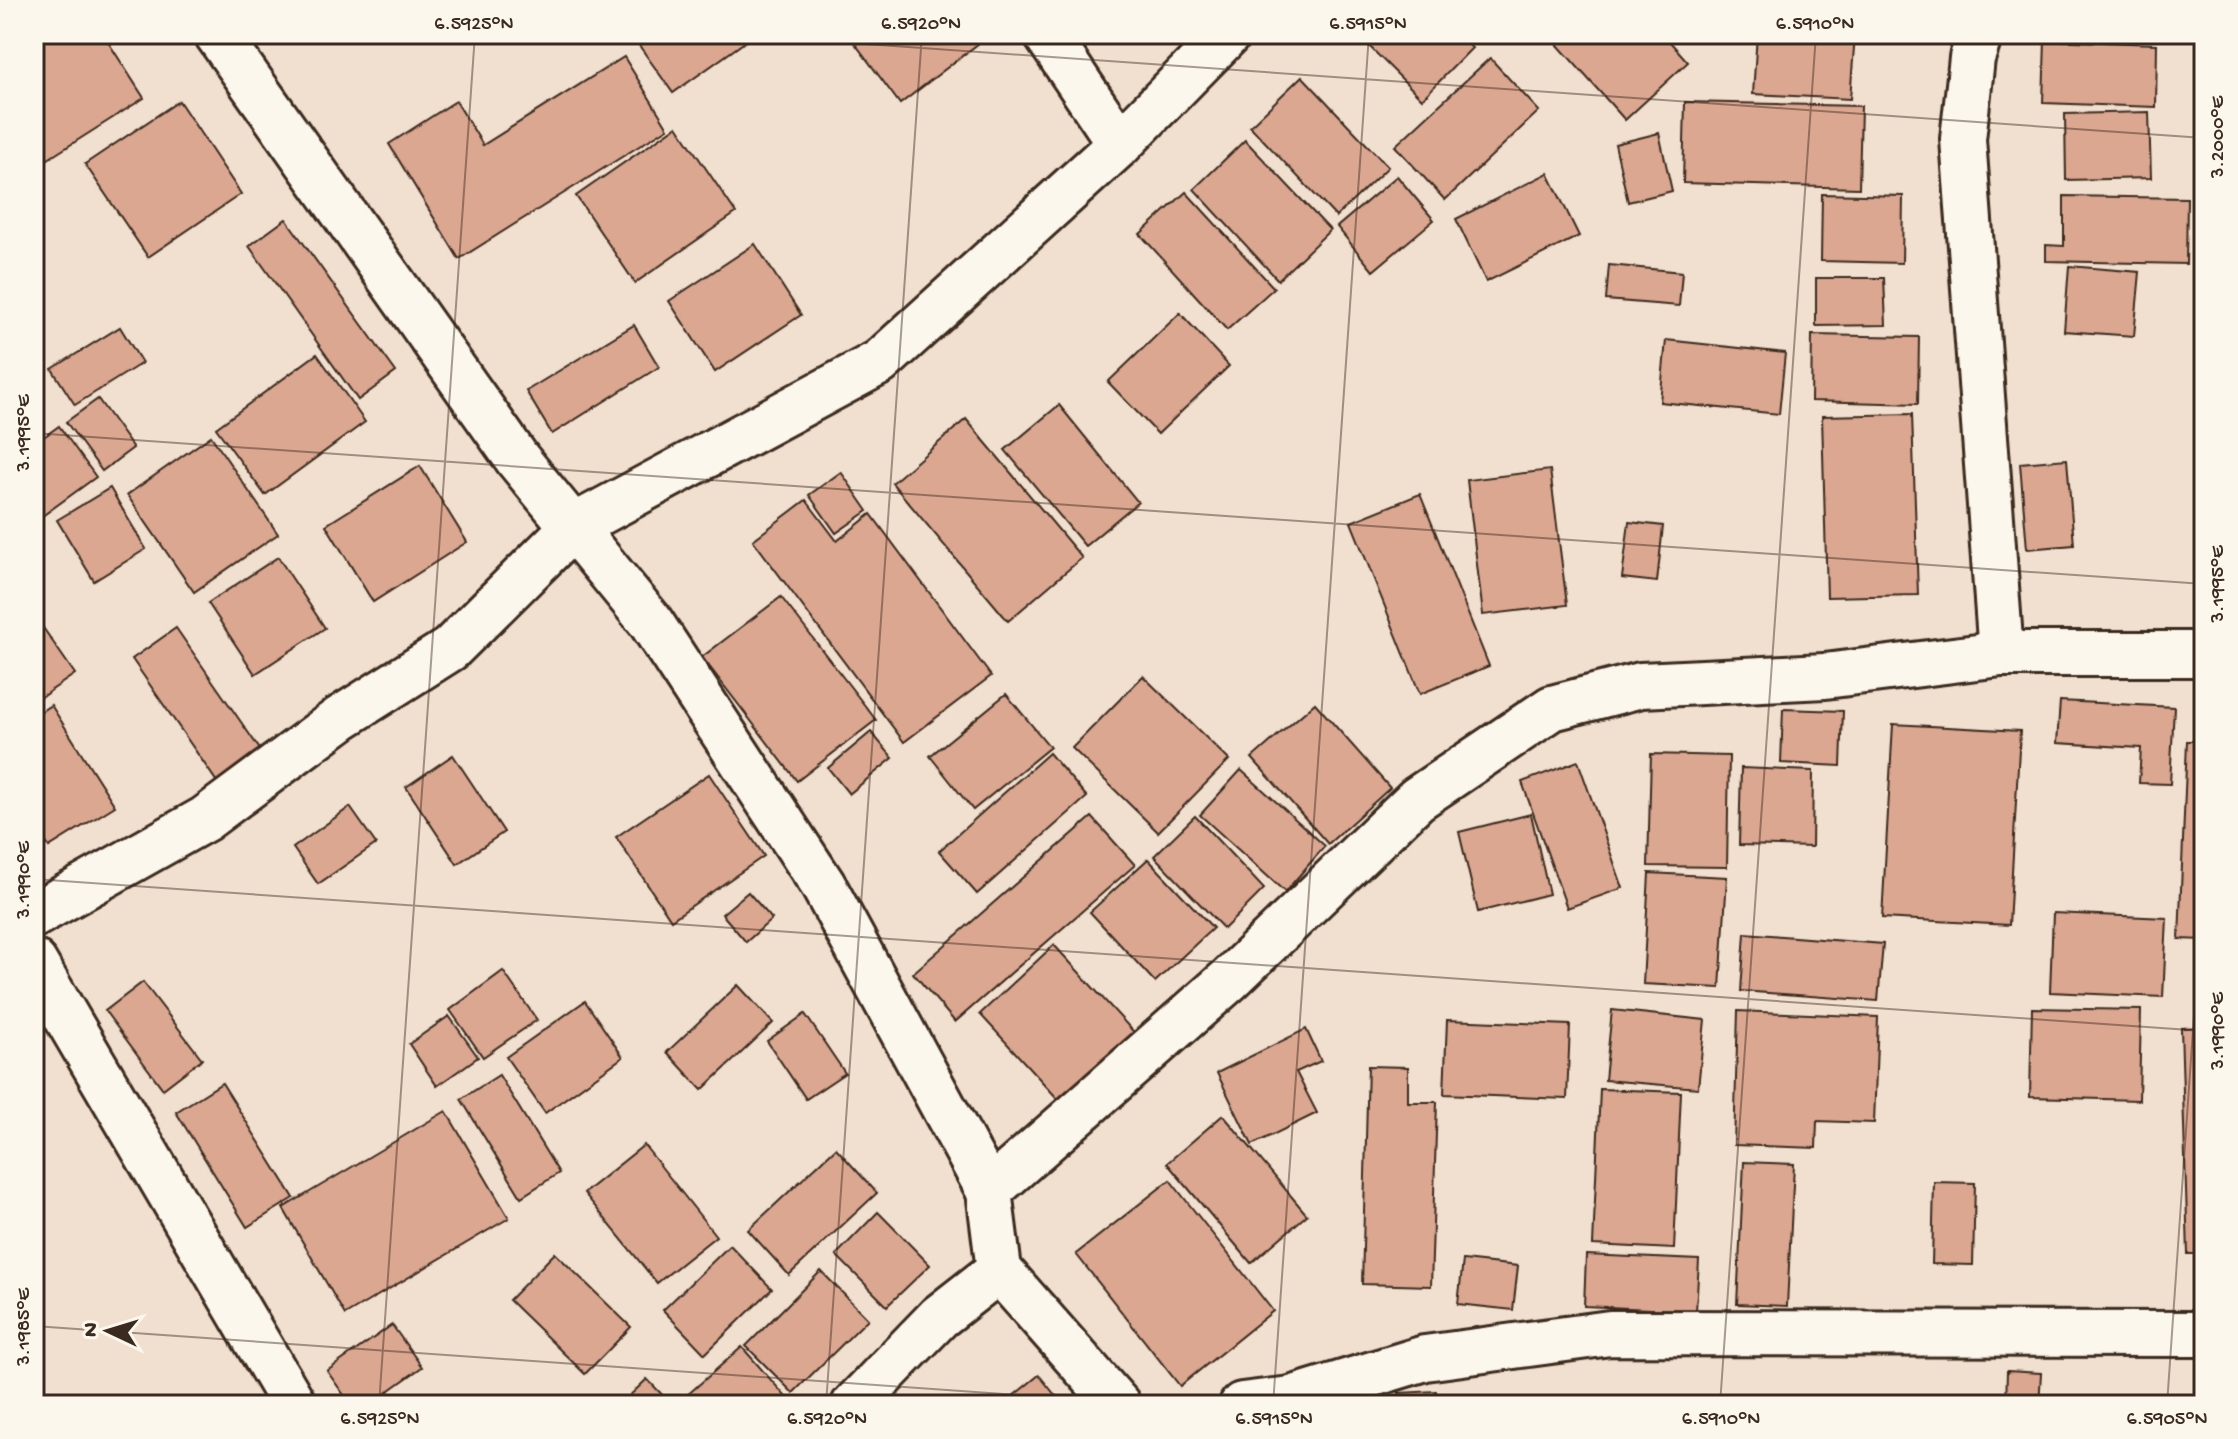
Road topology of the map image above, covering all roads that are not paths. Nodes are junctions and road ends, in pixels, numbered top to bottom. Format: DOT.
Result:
graph roads {
  1 [pos="217,34"];
  2 [pos="1046,34"];
  3 [pos="1228,34"];
  4 [pos="1980,34"];
  5 [pos="1120,144"];
  6 [pos="573,527"];
  7 [pos="2001,654"];
  8 [pos="2204,654"];
  9 [pos="34,915"];
  10 [pos="34,962"];
  11 [pos="989,1191"];
  12 [pos="999,1270"];
  13 [pos="2204,1334"];
  14 [pos="294,1405"];
  15 [pos="854,1405"];
  16 [pos="1118,1405"];
  17 [pos="1242,1405"];
  1 -- 6 [label="street"];
  2 -- 5 [label="street"];
  3 -- 5 [label="street"];
  4 -- 7 [label="street"];
  5 -- 6 [label="street"];
  6 -- 9 [label="street"];
  6 -- 11 [label="street"];
  7 -- 8 [label="street"];
  7 -- 11 [label="street"];
  10 -- 14 [label="street"];
  11 -- 12 [label="street"];
  12 -- 15 [label="street"];
  12 -- 16 [label="street"];
  13 -- 17 [label="street"];
}
